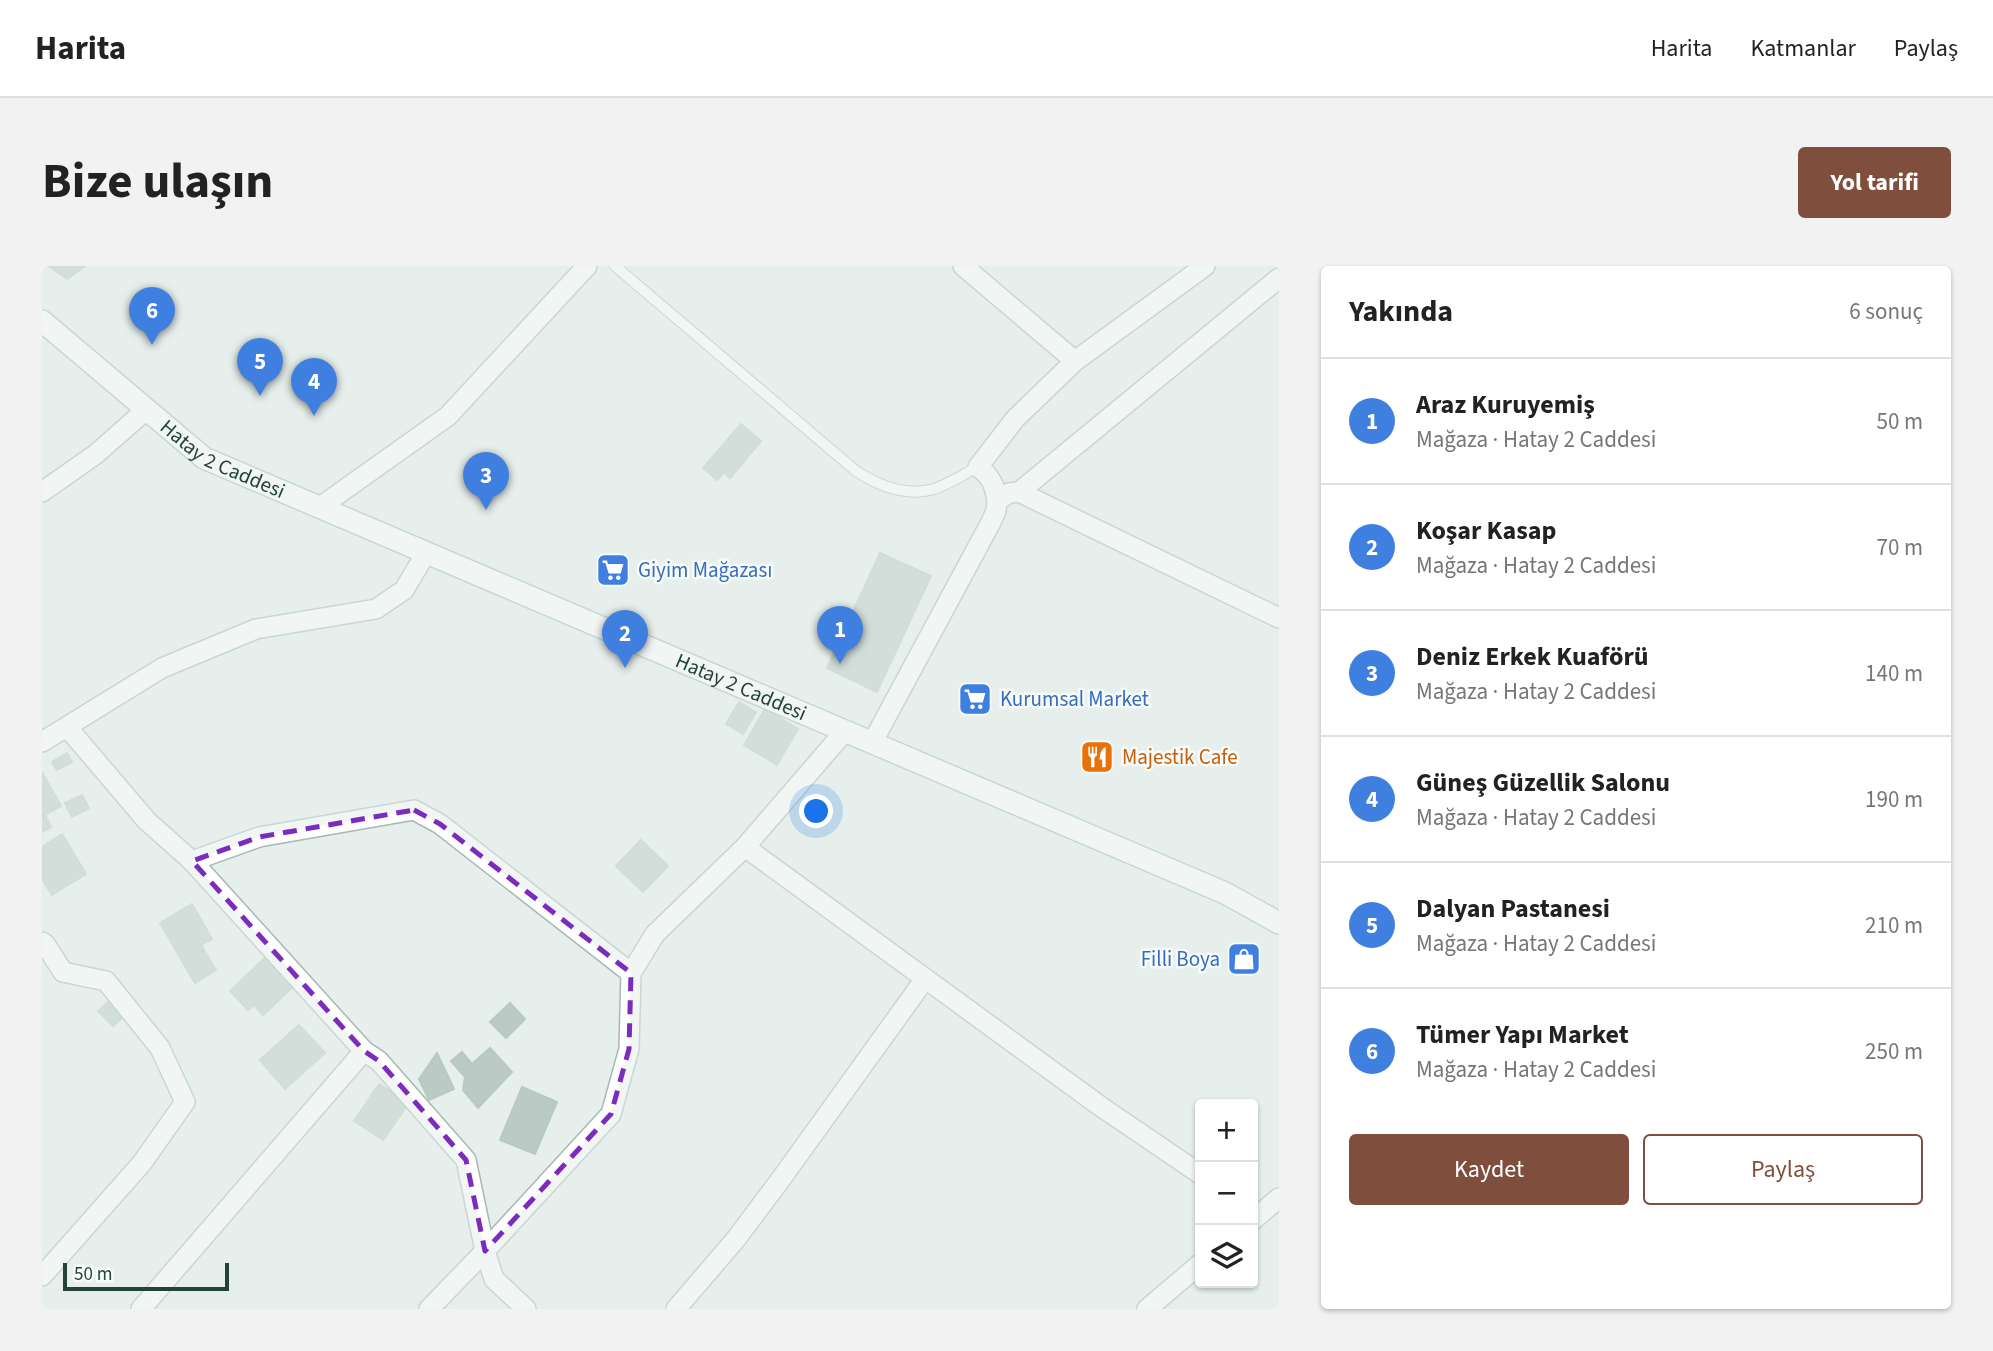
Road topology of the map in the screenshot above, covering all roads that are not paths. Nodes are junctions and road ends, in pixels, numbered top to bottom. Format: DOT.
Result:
graph roads {
  1 [pos="587,266"];
  2 [pos="615,266"];
  3 [pos="963,266"];
  4 [pos="1205,266"];
  5 [pos="1279,278"];
  6 [pos="42,321"];
  7 [pos="1075,361"];
  8 [pos="147,409"];
  9 [pos="978,467"];
  10 [pos="42,492"];
  11 [pos="1019,492"];
  12 [pos="997,501"];
  13 [pos="320,507"];
  14 [pos="426,552"];
  15 [pos="1279,618"];
  16 [pos="67,727"];
  17 [pos="845,731"];
  18 [pos="42,742"];
  19 [pos="873,743"];
  20 [pos="745,847"];
  21 [pos="192,861"];
  22 [pos="1279,923"];
  23 [pos="42,942"];
  24 [pos="631,973"];
  25 [pos="925,979"];
  26 [pos="364,1051"];
  27 [pos="1195,1171"];
  28 [pos="1279,1198"];
  29 [pos="1258,1216"];
  30 [pos="485,1251"];
  31 [pos="1195,1269"];
  32 [pos="42,1276"];
  33 [pos="141,1309"];
  34 [pos="429,1309"];
  35 [pos="526,1309"];
  36 [pos="676,1309"];
  37 [pos="1147,1309"];
  1 -- 13 [label="street"];
  2 -- 9 [label="lane"];
  3 -- 7 [label="street"];
  4 -- 7 [label="street"];
  5 -- 11 [label="street"];
  6 -- 8 [label="street, Hatay 2 Caddesi"];
  7 -- 9 [label="street"];
  8 -- 10 [label="street"];
  8 -- 13 [label="street, Hatay 2 Caddesi"];
  9 -- 12 [label="street"];
  11 -- 12 [label="street"];
  11 -- 15 [label="street"];
  12 -- 19 [label="street"];
  13 -- 14 [label="street, Hatay 2 Caddesi"];
  14 -- 16 [label="street"];
  14 -- 17 [label="street, Hatay 2 Caddesi"];
  16 -- 18 [label="street"];
  16 -- 21 [label="street"];
  17 -- 19 [label="street, Hatay 2 Caddesi"];
  17 -- 20 [label="street"];
  19 -- 22 [label="street, Hatay 2 Caddesi"];
  20 -- 24 [label="street"];
  20 -- 25 [label="street"];
  21 -- 24 [label="street"];
  21 -- 26 [label="street"];
  23 -- 32 [label="street"];
  24 -- 30 [label="street"];
  25 -- 27 [label="street"];
  25 -- 36 [label="street"];
  26 -- 30 [label="street"];
  26 -- 33 [label="street"];
  28 -- 29 [label="street"];
  30 -- 34 [label="street"];
  30 -- 35 [label="street"];
  31 -- 37 [label="street"];
}
